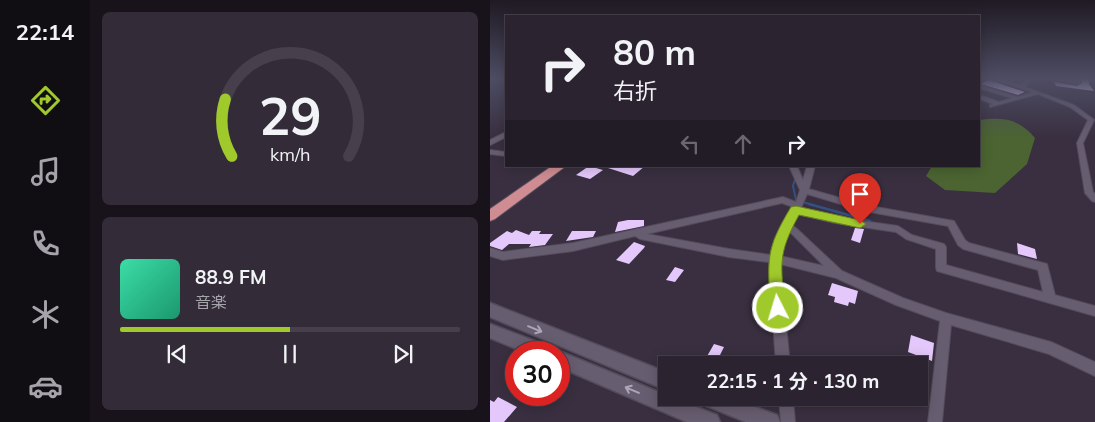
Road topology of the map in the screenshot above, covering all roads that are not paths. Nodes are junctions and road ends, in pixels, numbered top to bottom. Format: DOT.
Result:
graph roads {
  1 [pos="980,98"];
  2 [pos="1017,98"];
  3 [pos="1049,98"];
  4 [pos="505,134"];
  5 [pos="490,142"];
  6 [pos="490,152"];
  7 [pos="505,154"];
  8 [pos="547,167"];
  9 [pos="559,167"];
  10 [pos="792,167"];
  11 [pos="811,167"];
  12 [pos="804,190"];
  13 [pos="1095,199"];
  14 [pos="490,205"];
  15 [pos="798,205"];
  16 [pos="490,216"];
  17 [pos="786,226"];
  18 [pos="614,239"];
  19 [pos="490,252"];
  20 [pos="774,259"];
  21 [pos="838,274"];
  22 [pos="1050,299"];
  23 [pos="490,310"];
  24 [pos="1095,311"];
  25 [pos="946,318"];
  26 [pos="490,331"];
  27 [pos="515,341"];
  28 [pos="782,356"];
  29 [pos="570,364"];
  30 [pos="1095,368"];
  31 [pos="658,378"];
  32 [pos="729,406"];
  33 [pos="787,406"];
  34 [pos="710,422"];
  35 [pos="770,422"];
  36 [pos="788,422"];
  37 [pos="935,422"];
  1 -- 2 [label="street"];
  3 -- 13 [label="street"];
  4 -- 5 [label="street"];
  6 -- 7 [label="street"];
  8 -- 14 [label="highway"];
  9 -- 16 [label="highway"];
  10 -- 12 [label="street"];
  11 -- 12 [label="street"];
  12 -- 15 [label="street"];
  12 -- 22 [label="street"];
  15 -- 17 [label="street"];
  15 -- 18 [label="street"];
  15 -- 22 [label="street"];
  17 -- 20 [label="street"];
  17 -- 21 [label="street"];
  18 -- 19 [label="street"];
  18 -- 20 [label="street"];
  20 -- 21 [label="street"];
  20 -- 28 [label="street"];
  21 -- 25 [label="street"];
  22 -- 24 [label="street"];
  23 -- 31 [label="street, one-way"];
  25 -- 30 [label="street"];
  25 -- 37 [label="street"];
  26 -- 27 [label="street"];
  34 -- 29 [label="street, one-way"];
  32 -- 35 [label="street"];
  33 -- 36 [label="street"];
}
